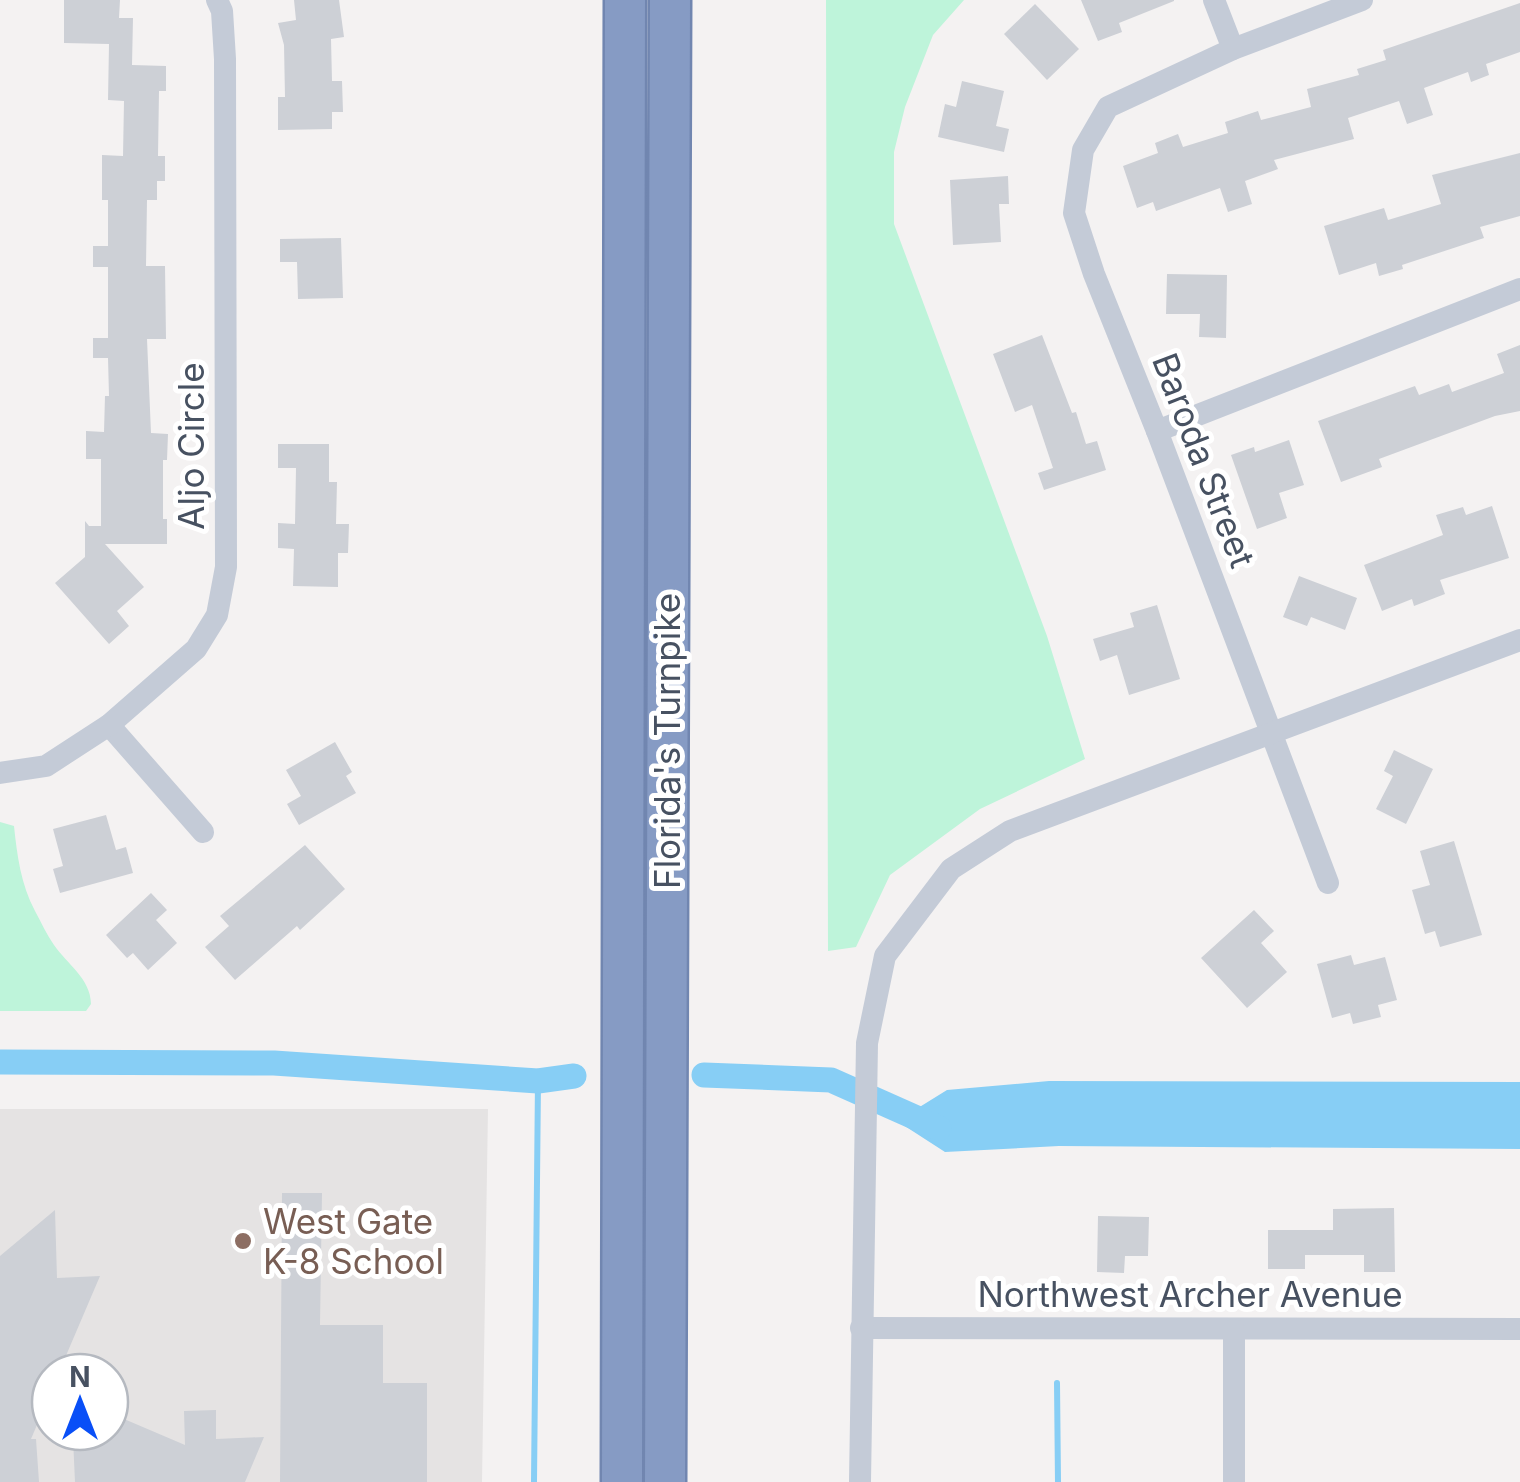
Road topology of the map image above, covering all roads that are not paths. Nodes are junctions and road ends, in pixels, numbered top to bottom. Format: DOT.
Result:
graph roads {
  1 [pos="216,0"];
  2 [pos="625,0"];
  3 [pos="670,0"];
  4 [pos="1214,0"];
  5 [pos="1362,0"];
  6 [pos="1234,49"];
  7 [pos="1520,288"];
  8 [pos="1157,431"];
  9 [pos="1520,640"];
  10 [pos="109,725"];
  11 [pos="1270,733"];
  12 [pos="0,773"];
  13 [pos="203,832"];
  14 [pos="1328,884"];
  15 [pos="861,1328"];
  16 [pos="1520,1328"];
  17 [pos="1234,1330"];
  18 [pos="622,1482"];
  19 [pos="665,1482"];
  20 [pos="860,1482"];
  21 [pos="1234,1482"];
  1 -- 10 [label="street, Aljo Circle"];
  2 -- 18 [label="highway, Florida's Turnpike"];
  3 -- 19 [label="highway, Florida's Turnpike"];
  4 -- 6 [label="street"];
  5 -- 6 [label="street"];
  6 -- 8 [label="street, Baroda Street"];
  7 -- 8 [label="street"];
  8 -- 11 [label="street, Baroda Street"];
  9 -- 11 [label="street"];
  10 -- 12 [label="street, Aljo Circle"];
  10 -- 13 [label="street"];
  11 -- 14 [label="street, Baroda Street"];
  11 -- 15 [label="street"];
  15 -- 17 [label="street, Northwest Archer Avenue"];
  15 -- 20 [label="street"];
  16 -- 17 [label="street, Northwest Archer Avenue"];
  17 -- 21 [label="street"];
}
